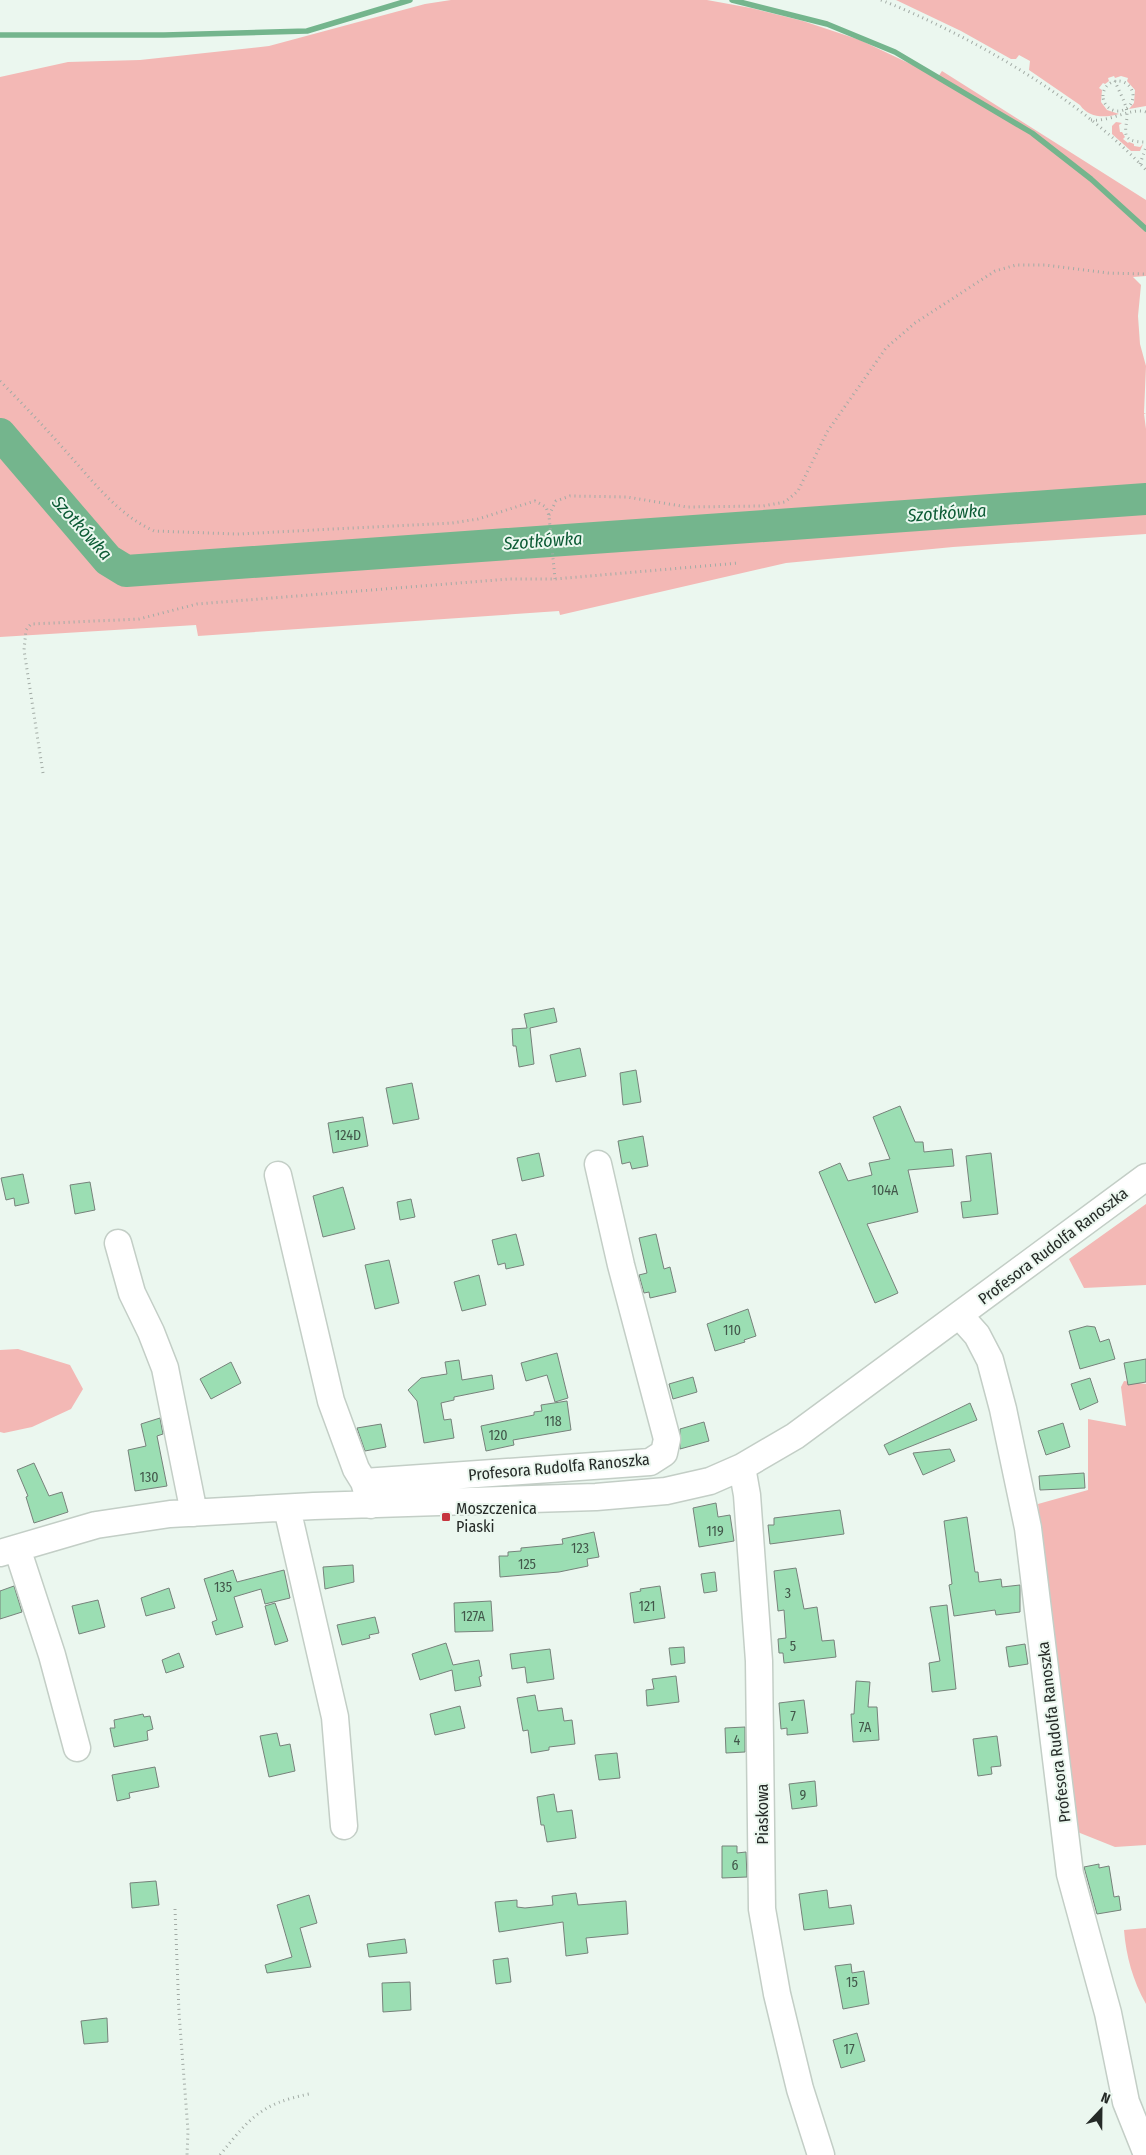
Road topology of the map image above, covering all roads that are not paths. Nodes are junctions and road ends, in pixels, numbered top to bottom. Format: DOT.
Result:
graph roads {
  1 [pos="598,1164"];
  2 [pos="278,1175"];
  3 [pos="1146,1177"];
  4 [pos="118,1243"];
  5 [pos="960,1316"];
  6 [pos="742,1467"];
  7 [pos="368,1494"];
  8 [pos="287,1508"];
  9 [pos="194,1513"];
  10 [pos="8,1550"];
  11 [pos="77,1748"];
  12 [pos="344,1826"];
  13 [pos="1146,2152"];
  14 [pos="821,2155"];
  1 -- 7 [label="street, Profesora Rudolfa Ranoszka"];
  2 -- 7 [label="street"];
  3 -- 5 [label="street, Profesora Rudolfa Ranoszka"];
  4 -- 9 [label="street"];
  5 -- 6 [label="street, Profesora Rudolfa Ranoszka"];
  5 -- 13 [label="street, Profesora Rudolfa Ranoszka"];
  6 -- 7 [label="street, Profesora Rudolfa Ranoszka"];
  6 -- 14 [label="street, Piaskowa"];
  7 -- 8 [label="street, Profesora Rudolfa Ranoszka"];
  8 -- 9 [label="street, Profesora Rudolfa Ranoszka"];
  8 -- 12 [label="street"];
  9 -- 10 [label="street, Profesora Rudolfa Ranoszka"];
  10 -- 11 [label="street"];
}
